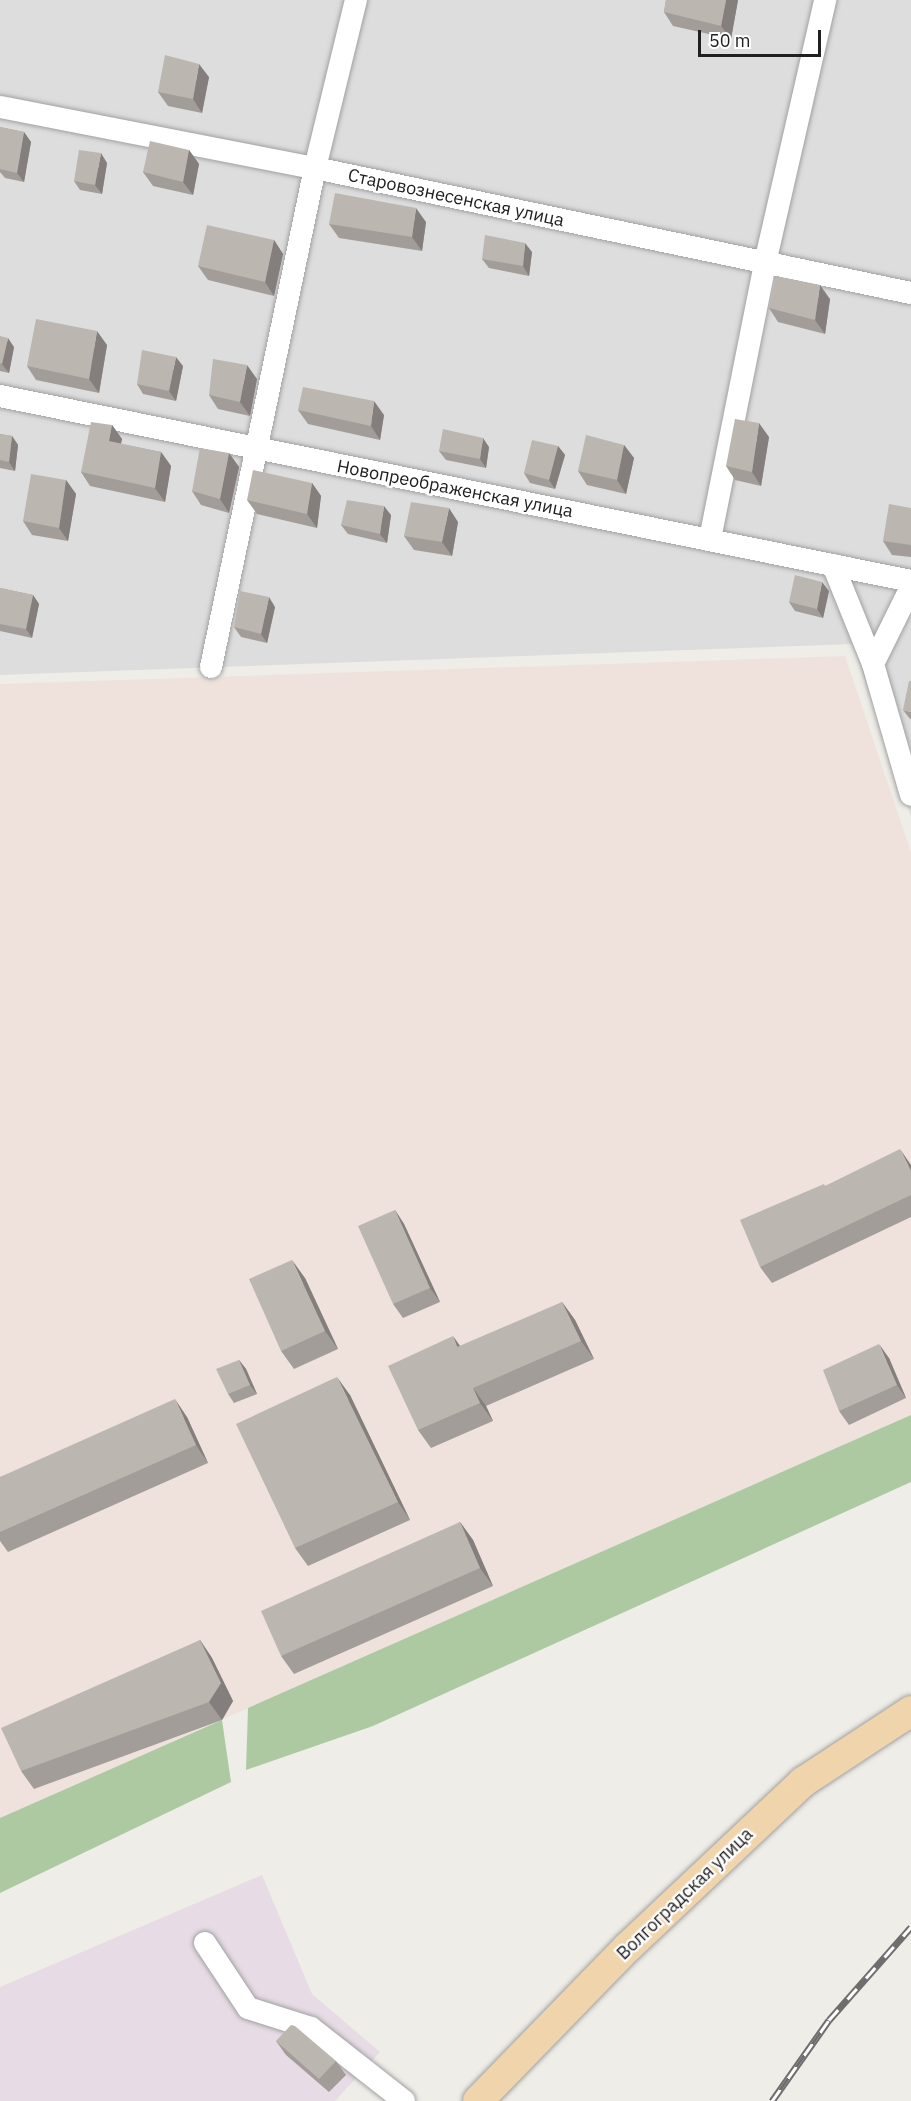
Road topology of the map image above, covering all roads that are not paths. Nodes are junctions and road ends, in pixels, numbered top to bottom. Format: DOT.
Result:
graph roads {
  1 [pos="356,0"];
  2 [pos="825,0"];
  3 [pos="0,107"];
  4 [pos="315,168"];
  5 [pos="765,262"];
  6 [pos="911,293"];
  7 [pos="0,396"];
  8 [pos="257,449"];
  9 [pos="710,539"];
  10 [pos="833,565"];
  11 [pos="911,581"];
  12 [pos="911,587"];
  13 [pos="873,664"];
  14 [pos="211,667"];
  15 [pos="911,795"];
  16 [pos="911,1711"];
  17 [pos="206,1943"];
  18 [pos="404,2101"];
  19 [pos="478,2101"];
  1 -- 4 [label="street"];
  2 -- 5 [label="street"];
  3 -- 4 [label="street, Старовознесенская улица"];
  4 -- 5 [label="street, Старовознесенская улица"];
  4 -- 8 [label="street"];
  5 -- 6 [label="street, Старовознесенская улица"];
  5 -- 9 [label="street"];
  7 -- 8 [label="street, Новопреображенская улица"];
  8 -- 9 [label="street, Новопреображенская улица"];
  8 -- 14 [label="street"];
  9 -- 10 [label="street, Новопреображенская улица"];
  10 -- 11 [label="street, Новопреображенская улица"];
  10 -- 13 [label="street"];
  12 -- 13 [label="street"];
  13 -- 15 [label="street"];
  16 -- 19 [label="main road, Волгоградская улица"];
  17 -- 18 [label="street"];
}
